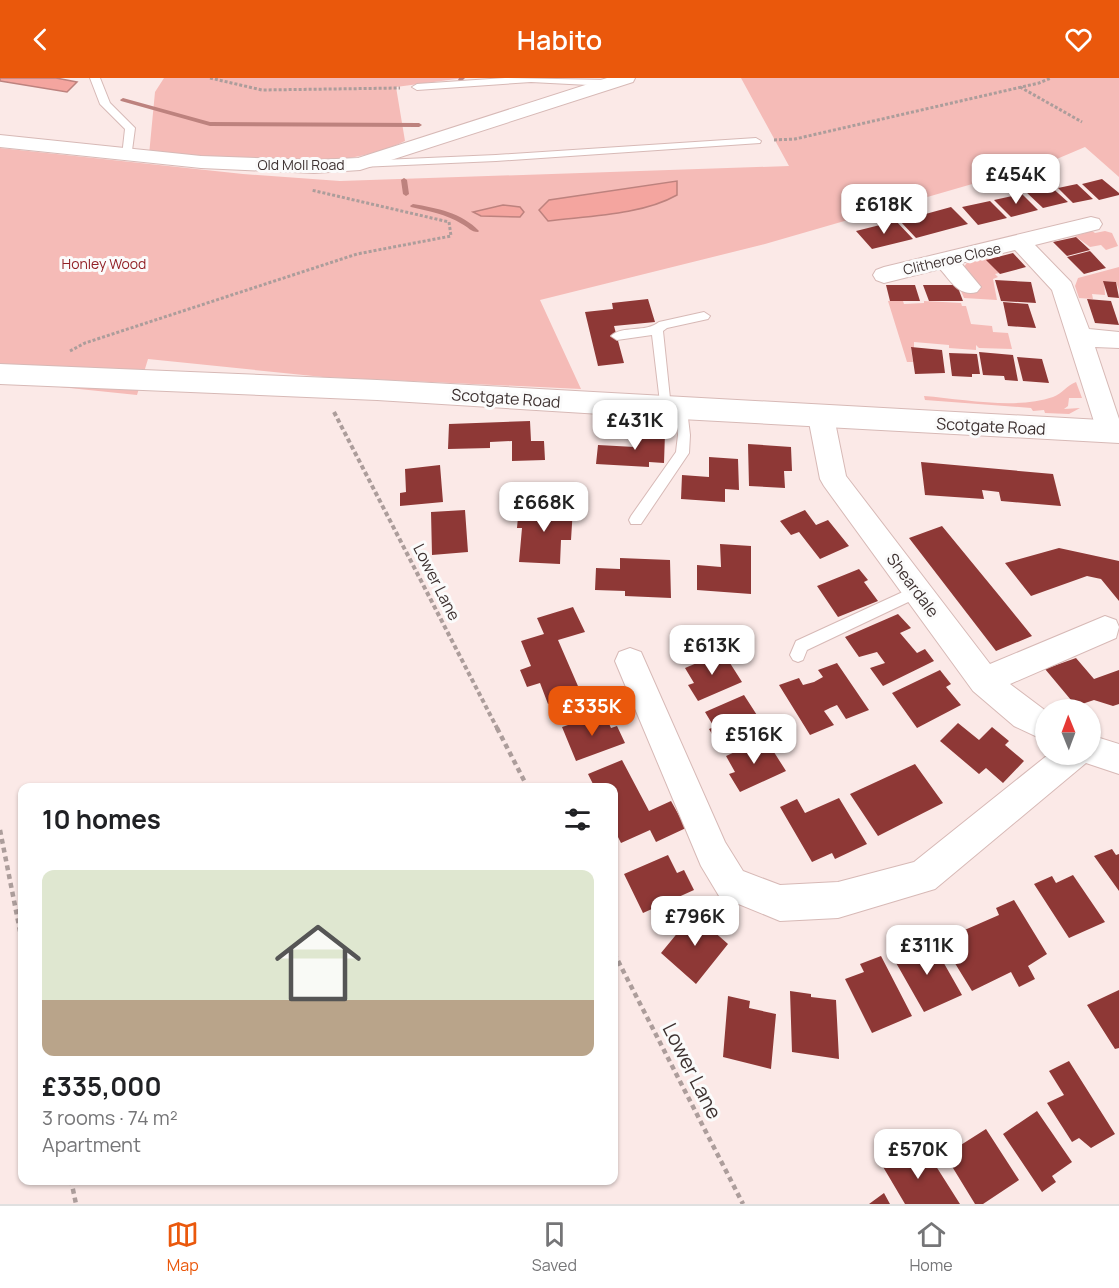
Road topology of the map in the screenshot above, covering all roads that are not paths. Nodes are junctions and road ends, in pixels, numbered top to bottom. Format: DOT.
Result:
graph roads {
  1 [pos="94,78"];
  2 [pos="617,80"];
  3 [pos="417,87"];
  4 [pos="0,141"];
  5 [pos="756,141"];
  6 [pos="127,156"];
  7 [pos="360,164"];
  8 [pos="1091,224"];
  9 [pos="1021,243"];
  10 [pos="945,260"];
  11 [pos="884,275"];
  12 [pos="969,287"];
  13 [pos="704,316"];
  14 [pos="657,330"];
  15 [pos="617,336"];
  16 [pos="1079,337"];
  17 [pos="1119,340"];
  18 [pos="0,374"];
  19 [pos="673,409"];
  20 [pos="821,417"];
  21 [pos="1115,432"];
  22 [pos="636,520"];
  23 [pos="918,591"];
  24 [pos="1105,629"];
  25 [pos="798,655"];
  26 [pos="630,661"];
  27 [pos="984,681"];
  28 [pos="1035,721"];
  29 [pos="1101,753"];
  30 [pos="1119,759"];
  31 [pos="1060,765"];
  1 -- 6 [label="lane"];
  2 -- 3 [label="lane"];
  2 -- 7 [label="street, Old Moll Road"];
  4 -- 6 [label="street, Old Moll Road"];
  5 -- 7 [label="lane"];
  6 -- 7 [label="street, Old Moll Road"];
  8 -- 9 [label="street, Clitheroe Close"];
  9 -- 10 [label="street, Clitheroe Close"];
  9 -- 16 [label="street, Clitheroe Close"];
  10 -- 11 [label="street, Clitheroe Close"];
  10 -- 12 [label="street"];
  13 -- 14 [label="lane"];
  14 -- 15 [label="lane"];
  14 -- 19 [label="lane"];
  16 -- 17 [label="street"];
  16 -- 21 [label="street, Clitheroe Close"];
  18 -- 19 [label="street, Scotgate Road"];
  19 -- 20 [label="street, Scotgate Road"];
  19 -- 22 [label="lane"];
  20 -- 21 [label="street, Scotgate Road"];
  20 -- 23 [label="street, Sheardale"];
  23 -- 25 [label="lane"];
  23 -- 27 [label="street, Sheardale"];
  24 -- 27 [label="street"];
  26 -- 31 [label="street"];
  27 -- 28 [label="street, Sheardale"];
  29 -- 30 [label="street"];
}
